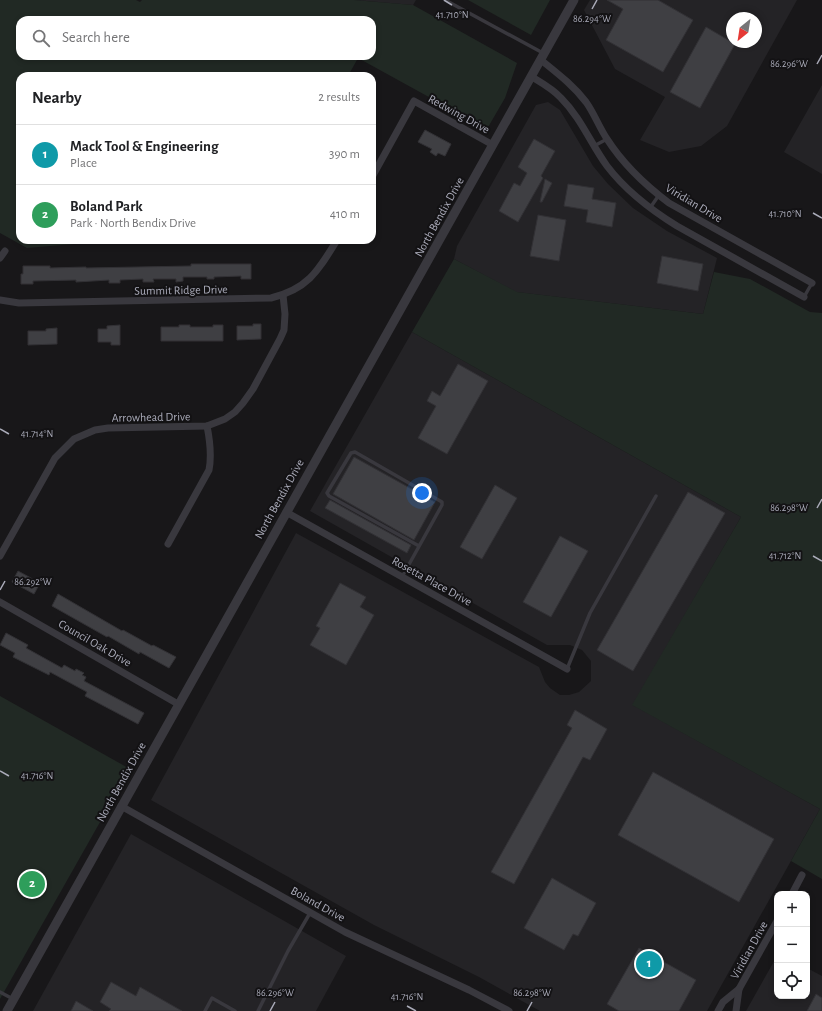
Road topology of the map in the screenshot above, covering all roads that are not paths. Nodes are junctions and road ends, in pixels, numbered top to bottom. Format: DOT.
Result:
graph roads {
  1 [pos="445,0"];
  2 [pos="574,0"];
  3 [pos="543,57"];
  4 [pos="532,77"];
  5 [pos="607,139"];
  6 [pos="493,145"];
  7 [pos="594,146"];
  8 [pos="376,170"];
  9 [pos="659,196"];
  10 [pos="650,208"];
  11 [pos="335,244"];
  12 [pos="5,251"];
  13 [pos="0,258"];
  14 [pos="812,283"];
  15 [pos="283,295"];
  16 [pos="804,297"];
  17 [pos="0,300"];
  18 [pos="207,426"];
  19 [pos="656,496"];
  20 [pos="286,512"];
  21 [pos="168,544"];
  22 [pos="419,546"];
  23 [pos="0,556"];
  24 [pos="402,577"];
  25 [pos="0,602"];
  26 [pos="566,669"];
  27 [pos="178,704"];
  28 [pos="121,806"];
  29 [pos="802,875"];
  30 [pos="794,891"];
  31 [pos="310,912"];
  32 [pos="774,926"];
  33 [pos="739,989"];
  34 [pos="0,992"];
  35 [pos="14,999"];
  36 [pos="7,1011"];
  37 [pos="205,1011"];
  38 [pos="235,1011"];
  39 [pos="258,1011"];
  40 [pos="509,1011"];
  41 [pos="718,1011"];
  42 [pos="736,1011"];
  1 -- 3 [label="lane"];
  2 -- 3 [label="street, North Bendix Drive"];
  3 -- 4 [label="street, North Bendix Drive"];
  3 -- 5 [label="street, Viridian Drive"];
  4 -- 6 [label="street, North Bendix Drive"];
  4 -- 7 [label="street"];
  5 -- 7 [label="lane"];
  5 -- 9 [label="street, Viridian Drive"];
  6 -- 8 [label="street, Redwing Drive"];
  6 -- 20 [label="street, North Bendix Drive"];
  7 -- 10 [label="street"];
  9 -- 10 [label="lane"];
  9 -- 14 [label="street, Viridian Drive"];
  10 -- 16 [label="street"];
  11 -- 15 [label="street, Summit Ridge Drive"];
  12 -- 13 [label="street"];
  14 -- 16 [label="lane"];
  15 -- 17 [label="street, Summit Ridge Drive"];
  15 -- 18 [label="street, Arrowhead Drive"];
  18 -- 21 [label="street"];
  18 -- 23 [label="street, Arrowhead Drive"];
  19 -- 26 [label="lane"];
  20 -- 24 [label="street, Rosetta Place Drive"];
  20 -- 27 [label="street, North Bendix Drive"];
  22 -- 22 [label="lane"];
  22 -- 24 [label="lane"];
  24 -- 26 [label="street, Rosetta Place Drive"];
  25 -- 27 [label="street, Council Oak Drive"];
  27 -- 28 [label="street, North Bendix Drive"];
  28 -- 31 [label="street, Boland Drive"];
  28 -- 35 [label="street, North Bendix Drive"];
  29 -- 30 [label="street"];
  31 -- 39 [label="lane"];
  31 -- 40 [label="street, Boland Drive"];
  32 -- 33 [label="street, Viridian Drive"];
  33 -- 41 [label="street, Viridian Drive"];
  33 -- 42 [label="street, Viridian Drive"];
  34 -- 35 [label="lane"];
  35 -- 36 [label="street, North Bendix Drive"];
  37 -- 38 [label="lane"];
}
